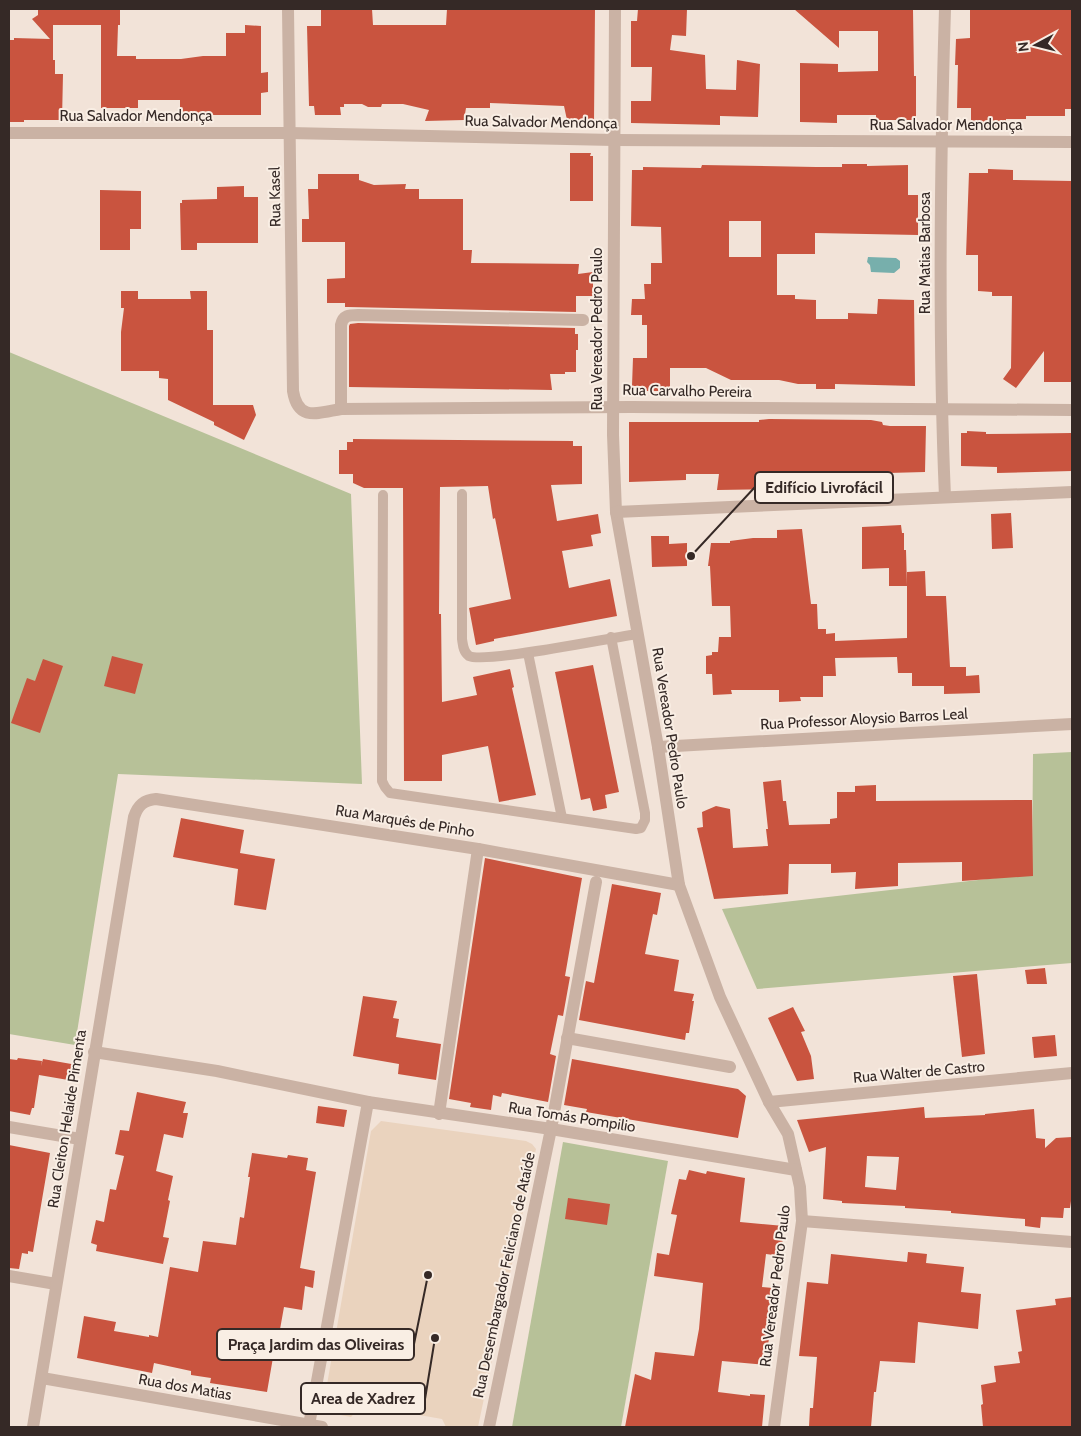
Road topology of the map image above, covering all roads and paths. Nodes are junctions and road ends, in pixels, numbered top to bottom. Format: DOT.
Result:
graph roads {
  1 [pos="288,9"];
  2 [pos="615,9"];
  3 [pos="945,9"];
  4 [pos="9,133"];
  5 [pos="290,133"];
  6 [pos="614,140"];
  7 [pos="941,141"];
  8 [pos="1072,142"];
  9 [pos="583,320"];
  10 [pos="293,384"];
  11 [pos="614,407"];
  12 [pos="341,409"];
  13 [pos="942,410"];
  14 [pos="1072,410"];
  15 [pos="1072,492"];
  16 [pos="462,494"];
  17 [pos="383,495"];
  18 [pos="945,497"];
  19 [pos="616,512"];
  20 [pos="638,634"];
  21 [pos="611,638"];
  22 [pos="528,653"];
  23 [pos="1072,724"];
  24 [pos="658,747"];
  25 [pos="134,817"];
  26 [pos="562,818"];
  27 [pos="478,849"];
  28 [pos="596,882"];
  29 [pos="679,885"];
  30 [pos="567,1038"];
  31 [pos="94,1052"];
  32 [pos="730,1067"];
  33 [pos="1072,1074"];
  34 [pos="368,1102"];
  35 [pos="768,1102"];
  36 [pos="439,1114"];
  37 [pos="9,1127"];
  38 [pos="551,1129"];
  39 [pos="80,1139"];
  40 [pos="796,1170"];
  41 [pos="802,1221"];
  42 [pos="1072,1242"];
  43 [pos="9,1276"];
  44 [pos="56,1284"];
  45 [pos="42,1378"];
  46 [pos="309,1425"];
  47 [pos="33,1427"];
  48 [pos="322,1427"];
  49 [pos="489,1427"];
  50 [pos="774,1427"];
  1 -- 5 [label="street, Rua Kasel"];
  2 -- 6 [label="street, Rua Vereador Pedro Paulo"];
  3 -- 7 [label="street, Rua Matias Barbosa"];
  4 -- 5 [label="street, Rua Salvador Mendonça"];
  5 -- 6 [label="street, Rua Salvador Mendonça"];
  5 -- 10 [label="street, Rua Kasel"];
  6 -- 7 [label="street, Rua Salvador Mendonça"];
  6 -- 11 [label="street, Rua Vereador Pedro Paulo"];
  7 -- 8 [label="street, Rua Salvador Mendonça"];
  7 -- 13 [label="street, Rua Matias Barbosa"];
  9 -- 12 [label="street"];
  10 -- 12 [label="street, Rua Carvalho Pereira"];
  11 -- 12 [label="street, Rua Carvalho Pereira"];
  11 -- 13 [label="street, Rua Carvalho Pereira"];
  11 -- 19 [label="street, Rua Vereador Pedro Paulo"];
  13 -- 14 [label="street, Rua Carvalho Pereira"];
  13 -- 18 [label="street, Rua Matias Barbosa"];
  15 -- 18 [label="street"];
  16 -- 22 [label="lane"];
  17 -- 26 [label="lane"];
  18 -- 19 [label="street"];
  19 -- 20 [label="street, Rua Vereador Pedro Paulo"];
  20 -- 21 [label="lane"];
  20 -- 24 [label="street, Rua Vereador Pedro Paulo"];
  21 -- 22 [label="lane"];
  21 -- 26 [label="lane"];
  22 -- 26 [label="lane"];
  23 -- 24 [label="street, Rua Professor Aloysio Barros Leal"];
  24 -- 29 [label="street, Rua Vereador Pedro Paulo"];
  25 -- 27 [label="street, Rua Marquês de Pinho"];
  25 -- 31 [label="street, Rua Cleiton Helaide Pimenta"];
  27 -- 29 [label="street, Rua Marquês de Pinho"];
  27 -- 36 [label="street"];
  28 -- 30 [label="street, Rua Desembargador Feliciano de Ataíde"];
  29 -- 35 [label="street, Rua Vereador Pedro Paulo"];
  30 -- 32 [label="street"];
  30 -- 38 [label="street, Rua Desembargador Feliciano de Ataíde"];
  31 -- 34 [label="street, Rua Tomás Pompilio"];
  31 -- 39 [label="street, Rua Cleiton Helaide Pimenta"];
  33 -- 35 [label="street, Rua Walter de Castro"];
  34 -- 36 [label="street, Rua Tomás Pompilio"];
  34 -- 46 [label="street"];
  35 -- 40 [label="street, Rua Vereador Pedro Paulo"];
  36 -- 38 [label="street, Rua Tomás Pompilio"];
  37 -- 39 [label="street"];
  38 -- 40 [label="street, Rua Tomás Pompilio"];
  38 -- 49 [label="street, Rua Desembargador Feliciano de Ataíde"];
  39 -- 44 [label="street, Rua Cleiton Helaide Pimenta"];
  40 -- 41 [label="street, Rua Vereador Pedro Paulo"];
  41 -- 42 [label="street"];
  41 -- 50 [label="street, Rua Vereador Pedro Paulo"];
  43 -- 44 [label="street"];
  44 -- 45 [label="street, Rua Cleiton Helaide Pimenta"];
  45 -- 46 [label="street, Rua dos Matias"];
  45 -- 47 [label="street, Rua Cleiton Helaide Pimenta"];
  46 -- 48 [label="street, Rua dos Matias"];
}
